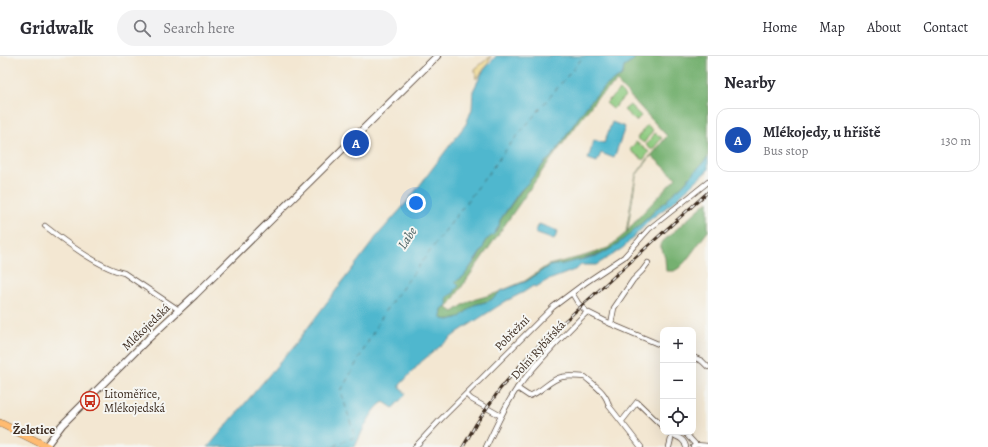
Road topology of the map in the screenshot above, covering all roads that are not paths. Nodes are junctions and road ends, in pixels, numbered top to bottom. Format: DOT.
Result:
graph roads {
  1 [pos="437,56"];
  2 [pos="708,182"];
  3 [pos="45,226"];
  4 [pos="648,263"];
  5 [pos="572,294"];
  6 [pos="179,310"];
  7 [pos="587,312"];
  8 [pos="611,324"];
  9 [pos="660,345"];
  10 [pos="696,358"];
  11 [pos="708,367"];
  12 [pos="518,388"];
  13 [pos="466,394"];
  14 [pos="501,416"];
  15 [pos="622,421"];
  16 [pos="0,423"];
  17 [pos="660,425"];
  18 [pos="670,435"];
  19 [pos="674,435"];
  20 [pos="686,435"];
  21 [pos="47,446"];
  22 [pos="694,446"];
  23 [pos="708,446"];
  24 [pos="415,447"];
  25 [pos="486,447"];
  26 [pos="641,447"];
  27 [pos="669,447"];
  28 [pos="686,447"];
  1 -- 6 [label="street, Mlékojedská"];
  2 -- 5 [label="street, Pobřežní"];
  3 -- 6 [label="street"];
  4 -- 8 [label="street"];
  5 -- 7 [label="street"];
  5 -- 13 [label="street, Pobřežní"];
  6 -- 21 [label="street, Mlékojedská"];
  7 -- 8 [label="street"];
  7 -- 12 [label="street, Dolní Rybářská"];
  8 -- 9 [label="street"];
  10 -- 11 [label="street"];
  12 -- 14 [label="street, Dolní Rybářská"];
  12 -- 15 [label="street"];
  13 -- 14 [label="street"];
  13 -- 24 [label="street, Pobřežní"];
  14 -- 25 [label="street, Dolní Rybářská"];
  15 -- 17 [label="street"];
  15 -- 26 [label="street"];
  16 -- 21 [label="main road"];
  18 -- 27 [label="street"];
  19 -- 28 [label="street"];
  20 -- 22 [label="street"];
  22 -- 23 [label="street"];
}
